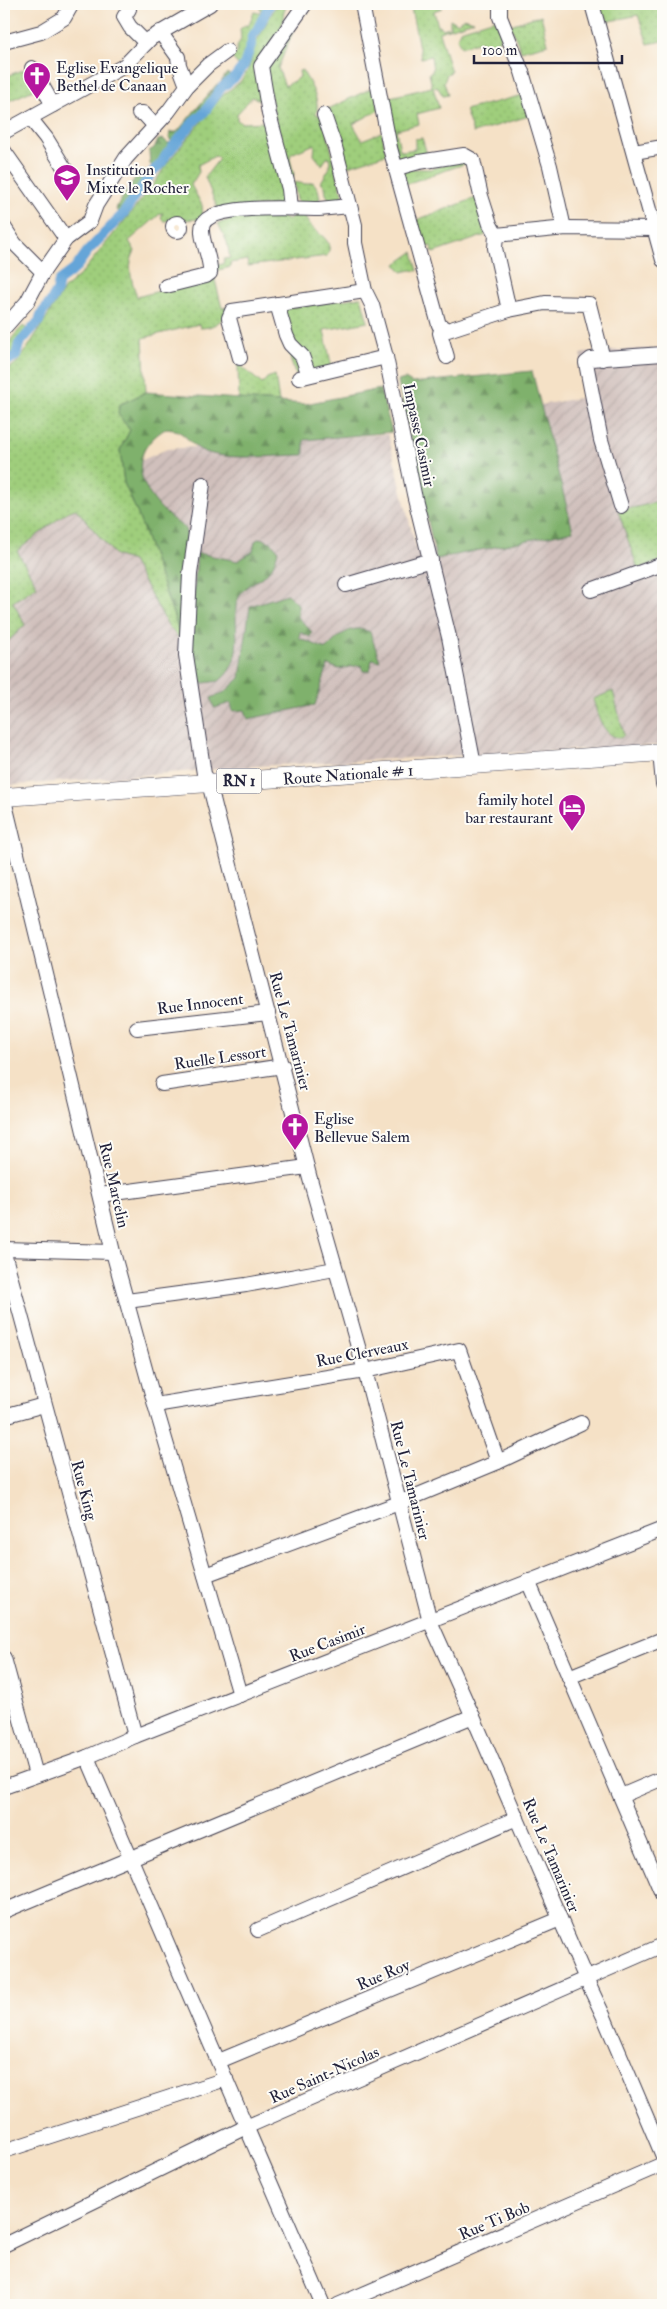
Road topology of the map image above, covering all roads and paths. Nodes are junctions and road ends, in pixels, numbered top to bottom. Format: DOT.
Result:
graph roads {
  1 [pos="72,4"];
  2 [pos="127,4"];
  3 [pos="210,4"];
  4 [pos="305,4"];
  5 [pos="362,4"];
  6 [pos="500,4"];
  7 [pos="592,4"];
  8 [pos="160,32"];
  9 [pos="4,42"];
  10 [pos="146,43"];
  11 [pos="227,51"];
  12 [pos="32,68"];
  13 [pos="187,86"];
  14 [pos="53,105"];
  15 [pos="139,114"];
  16 [pos="324,115"];
  17 [pos="30,118"];
  18 [pos="154,125"];
  19 [pos="4,132"];
  20 [pos="663,147"];
  21 [pos="4,151"];
  22 [pos="634,152"];
  23 [pos="397,168"];
  24 [pos="65,169"];
  25 [pos="350,206"];
  26 [pos="291,208"];
  27 [pos="204,224"];
  28 [pos="180,226"];
  29 [pos="4,227"];
  30 [pos="564,228"];
  31 [pos="655,229"];
  32 [pos="496,235"];
  33 [pos="66,238"];
  34 [pos="662,252"];
  35 [pos="43,272"];
  36 [pos="166,286"];
  37 [pos="366,291"];
  38 [pos="277,304"];
  39 [pos="510,310"];
  40 [pos="4,328"];
  41 [pos="442,328"];
  42 [pos="663,354"];
  43 [pos="386,357"];
  44 [pos="447,357"];
  45 [pos="240,358"];
  46 [pos="603,359"];
  47 [pos="202,484"];
  48 [pos="621,506"];
  49 [pos="431,560"];
  50 [pos="663,564"];
  51 [pos="346,585"];
  52 [pos="591,590"];
  53 [pos="661,752"];
  54 [pos="474,765"];
  55 [pos="209,783"];
  56 [pos="663,784"];
  57 [pos="4,799"];
  58 [pos="268,1013"];
  59 [pos="137,1028"];
  60 [pos="283,1066"];
  61 [pos="162,1084"];
  62 [pos="307,1167"];
  63 [pos="100,1195"];
  64 [pos="4,1249"];
  65 [pos="113,1252"];
  66 [pos="4,1253"];
  67 [pos="335,1269"];
  68 [pos="127,1301"];
  69 [pos="365,1372"];
  70 [pos="155,1405"];
  71 [pos="44,1406"];
  72 [pos="4,1416"];
  73 [pos="581,1423"];
  74 [pos="498,1462"];
  75 [pos="399,1503"];
  76 [pos="663,1529"];
  77 [pos="205,1575"];
  78 [pos="528,1582"];
  79 [pos="430,1621"];
  80 [pos="663,1639"];
  81 [pos="4,1658"];
  82 [pos="569,1677"];
  83 [pos="240,1695"];
  84 [pos="473,1716"];
  85 [pos="135,1736"];
  86 [pos="87,1757"];
  87 [pos="36,1775"];
  88 [pos="663,1778"];
  89 [pos="4,1787"];
  90 [pos="621,1796"];
  91 [pos="517,1818"];
  92 [pos="130,1857"];
  93 [pos="663,1896"];
  94 [pos="4,1911"];
  95 [pos="560,1919"];
  96 [pos="258,1930"];
  97 [pos="663,1945"];
  98 [pos="586,1979"];
  99 [pos="219,2061"];
  100 [pos="226,2079"];
  101 [pos="246,2127"];
  102 [pos="4,2152"];
  103 [pos="663,2156"];
  104 [pos="663,2164"];
  105 [pos="4,2245"];
  106 [pos="323,2305"];
  107 [pos="338,2305"];
  1 -- 9 [label="street"];
  2 -- 10 [label="street"];
  3 -- 8 [label="street"];
  4 -- 26 [label="street"];
  5 -- 23 [label="street"];
  6 -- 30 [label="street"];
  7 -- 22 [label="street"];
  8 -- 10 [label="street"];
  8 -- 13 [label="street"];
  10 -- 14 [label="street"];
  11 -- 13 [label="street"];
  12 -- 14 [label="street"];
  13 -- 18 [label="street"];
  14 -- 17 [label="street"];
  15 -- 18 [label="street"];
  16 -- 25 [label="street, Impasse Casimir"];
  17 -- 19 [label="street"];
  17 -- 24 [label="street"];
  18 -- 33 [label="street"];
  20 -- 22 [label="street"];
  21 -- 33 [label="street"];
  22 -- 31 [label="street"];
  23 -- 32 [label="street"];
  23 -- 41 [label="street"];
  25 -- 26 [label="street"];
  25 -- 37 [label="street, Impasse Casimir"];
  26 -- 27 [label="street"];
  27 -- 28 [label="street"];
  27 -- 36 [label="street"];
  29 -- 35 [label="street"];
  30 -- 31 [label="street"];
  30 -- 32 [label="street"];
  31 -- 34 [label="street"];
  32 -- 39 [label="street"];
  33 -- 35 [label="street"];
  35 -- 40 [label="street"];
  37 -- 38 [label="street"];
  37 -- 43 [label="street, Impasse Casimir"];
  38 -- 43 [label="street"];
  38 -- 45 [label="street"];
  39 -- 41 [label="street"];
  39 -- 46 [label="street"];
  41 -- 44 [label="street"];
  42 -- 46 [label="street"];
  43 -- 49 [label="street, Impasse Casimir"];
  46 -- 48 [label="street"];
  47 -- 55 [label="street, Rue Le Tamarinier"];
  49 -- 51 [label="street"];
  49 -- 54 [label="street, Impasse Casimir"];
  50 -- 52 [label="street"];
  53 -- 54 [label="main road, Route Nationale # 1 / RN 1"];
  53 -- 56 [label="street"];
  54 -- 55 [label="main road, Route Nationale # 1 / RN 1"];
  55 -- 57 [label="main road, Route Nationale # 1 / RN 1"];
  55 -- 58 [label="street, Rue Le Tamarinier"];
  57 -- 63 [label="street, Rue Marcelin"];
  58 -- 59 [label="street, Rue Innocent"];
  58 -- 60 [label="street, Rue Le Tamarinier"];
  60 -- 61 [label="street, Ruelle Lessort"];
  60 -- 62 [label="street, Rue Le Tamarinier"];
  62 -- 63 [label="street"];
  62 -- 67 [label="street, Rue Le Tamarinier"];
  63 -- 65 [label="street, Rue Marcelin"];
  64 -- 65 [label="street"];
  65 -- 68 [label="street, Rue Marcelin"];
  66 -- 71 [label="street, Rue King"];
  67 -- 68 [label="street"];
  67 -- 69 [label="street, Rue Le Tamarinier"];
  68 -- 70 [label="street, Rue Marcelin"];
  69 -- 70 [label="street, Rue Clerveaux"];
  69 -- 74 [label="street, Rue Clerveaux"];
  69 -- 75 [label="street, Rue Le Tamarinier"];
  70 -- 77 [label="street, Rue Marcelin"];
  71 -- 72 [label="street"];
  71 -- 85 [label="street, Rue King"];
  73 -- 74 [label="street"];
  74 -- 75 [label="street"];
  75 -- 77 [label="street"];
  75 -- 79 [label="street, Rue Le Tamarinier"];
  76 -- 78 [label="street, Rue Casimir"];
  77 -- 83 [label="street, Rue Marcelin"];
  78 -- 79 [label="street, Rue Casimir"];
  78 -- 82 [label="street"];
  79 -- 83 [label="street, Rue Casimir"];
  79 -- 84 [label="street, Rue Le Tamarinier"];
  80 -- 82 [label="street"];
  81 -- 87 [label="street"];
  82 -- 90 [label="street"];
  83 -- 85 [label="street, Rue Casimir"];
  84 -- 91 [label="street, Rue Le Tamarinier"];
  84 -- 92 [label="street"];
  85 -- 86 [label="street, Rue Casimir"];
  86 -- 87 [label="street, Rue Casimir"];
  86 -- 92 [label="street"];
  87 -- 89 [label="street, Rue Casimir"];
  88 -- 90 [label="street"];
  90 -- 93 [label="street"];
  91 -- 95 [label="street, Rue Le Tamarinier"];
  91 -- 96 [label="street"];
  92 -- 94 [label="street"];
  92 -- 99 [label="street"];
  95 -- 98 [label="street, Rue Le Tamarinier"];
  95 -- 99 [label="street, Rue Roy"];
  97 -- 98 [label="street, Rue Saint-Nicolas"];
  98 -- 101 [label="street, Rue Saint-Nicolas"];
  98 -- 103 [label="street, Rue Le Tamarinier"];
  99 -- 100 [label="street"];
  100 -- 101 [label="street"];
  100 -- 102 [label="street"];
  101 -- 105 [label="street, Rue Saint-Nicolas"];
  101 -- 106 [label="street"];
  104 -- 107 [label="street, Rue Ti Bob"];
}
